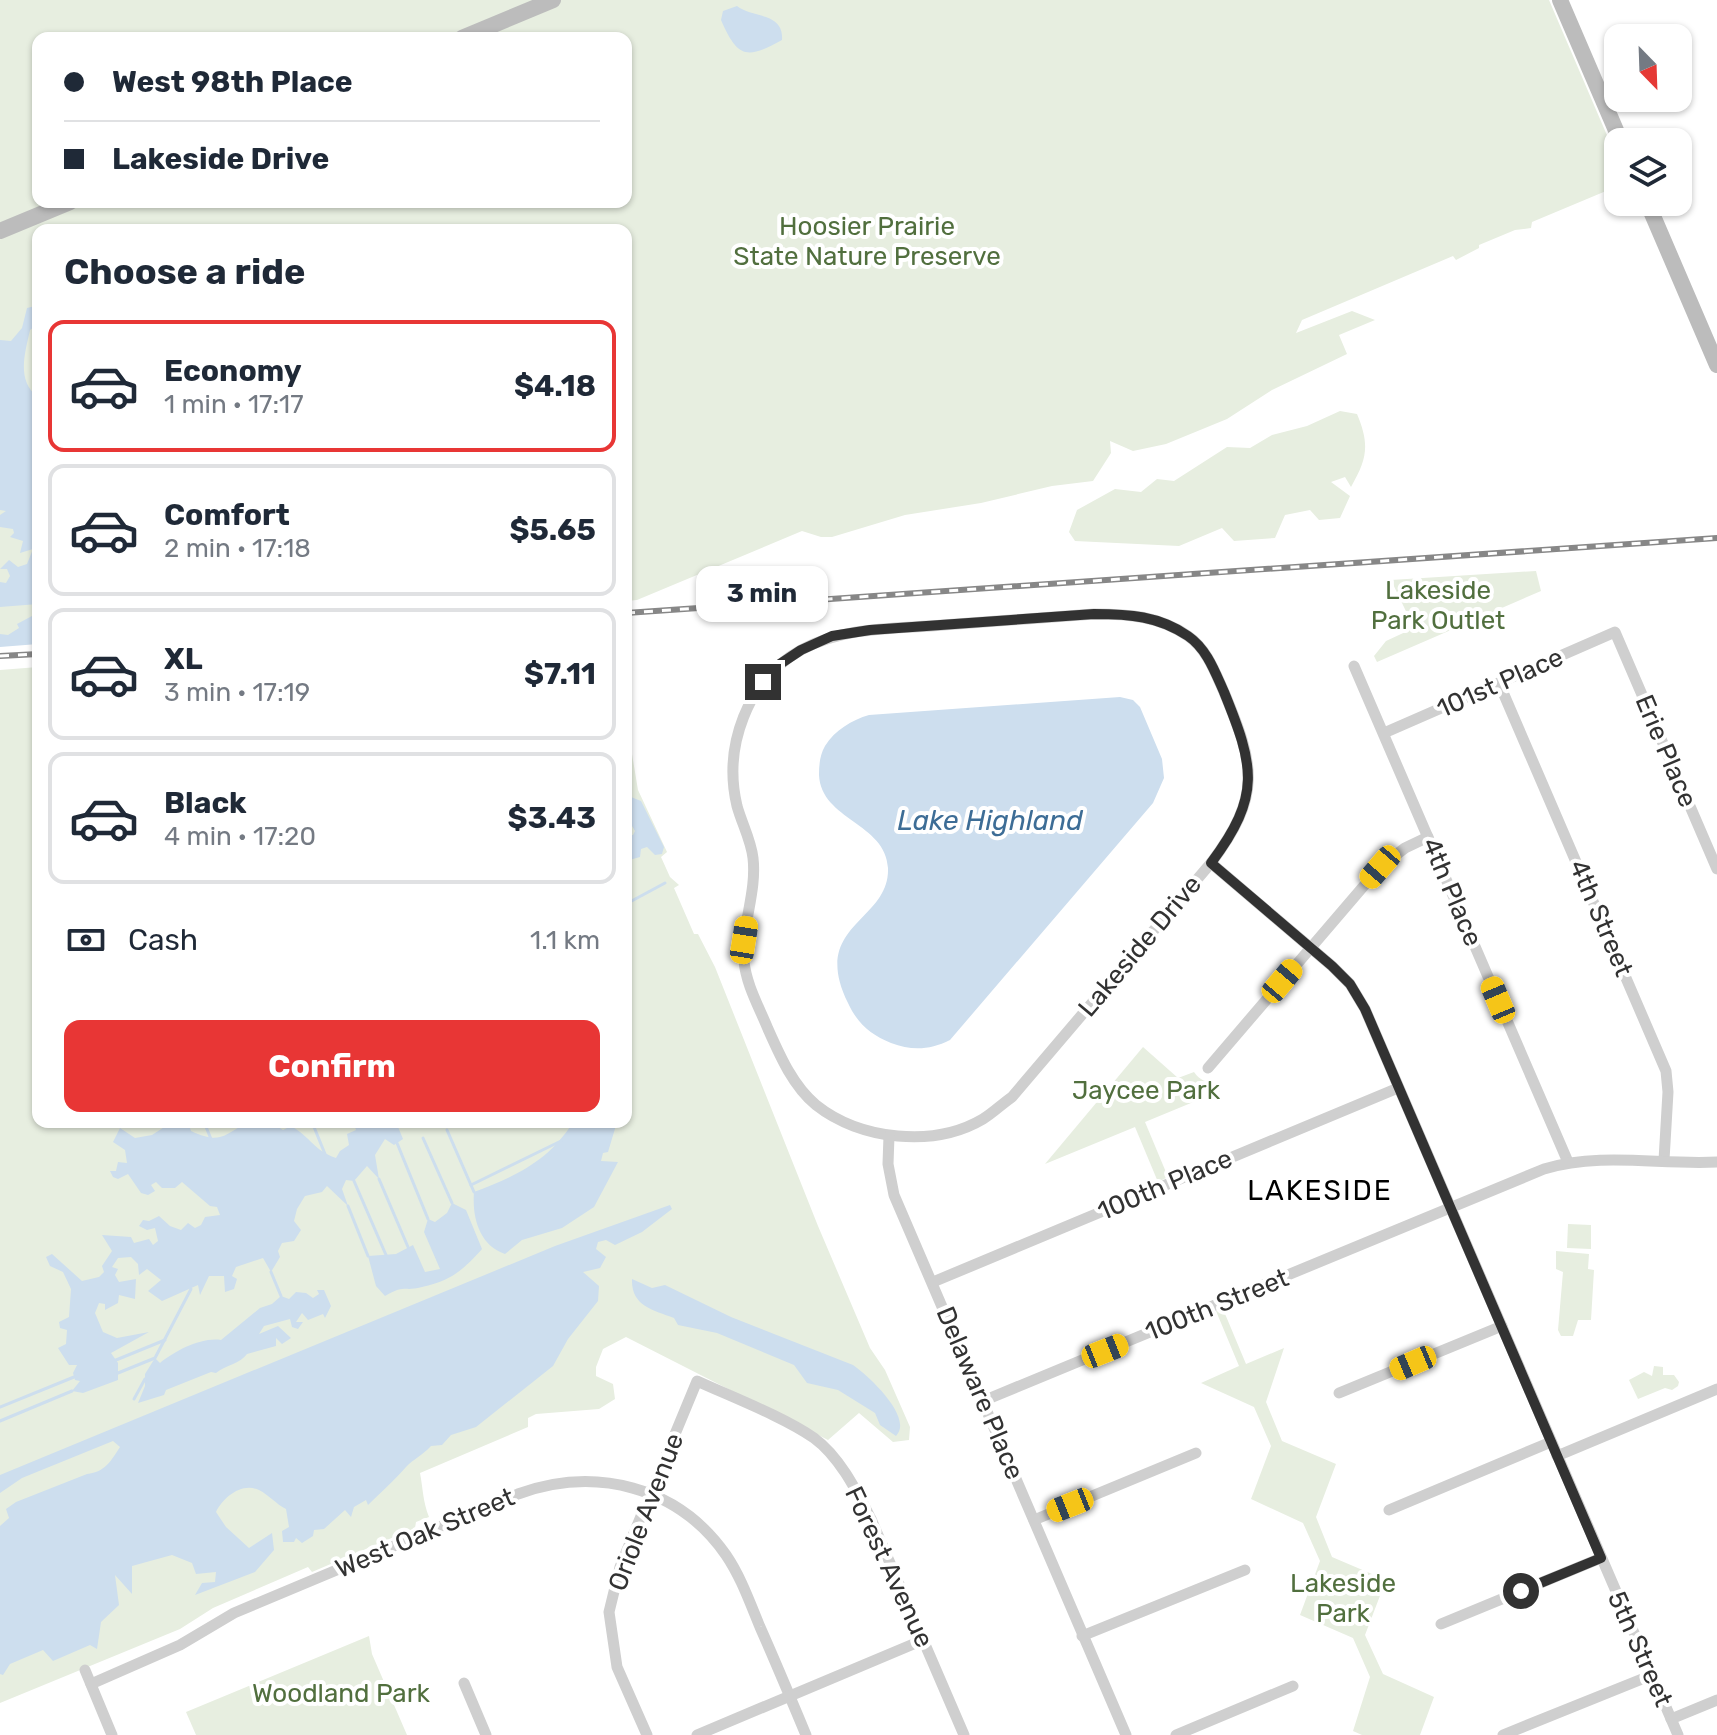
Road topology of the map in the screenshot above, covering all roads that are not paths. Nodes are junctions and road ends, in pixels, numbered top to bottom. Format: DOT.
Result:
graph roads {
  1 [pos="553,0"];
  2 [pos="1560,0"];
  3 [pos="476,32"];
  4 [pos="1615,128"];
  5 [pos="56,208"];
  6 [pos="1653,216"];
  7 [pos="0,231"];
  8 [pos="1717,365"];
  9 [pos="1615,632"];
  10 [pos="1354,666"];
  11 [pos="1499,683"];
  12 [pos="1384,733"];
  13 [pos="1428,837"];
  14 [pos="1211,863"];
  15 [pos="1717,869"];
  16 [pos="1311,947"];
  17 [pos="1208,1068"];
  18 [pos="1398,1088"];
  19 [pos="889,1136"];
  20 [pos="1664,1160"];
  21 [pos="1568,1162"];
  22 [pos="1717,1162"];
  23 [pos="1451,1209"];
  24 [pos="933,1282"];
  25 [pos="1502,1326"];
  26 [pos="697,1381"];
  27 [pos="1717,1389"];
  28 [pos="1339,1393"];
  29 [pos="983,1401"];
  30 [pos="1551,1442"];
  31 [pos="1196,1453"];
  32 [pos="1557,1456"];
  33 [pos="651,1493"];
  34 [pos="1389,1510"];
  35 [pos="1034,1520"];
  36 [pos="1601,1558"];
  37 [pos="1245,1570"];
  38 [pos="1441,1624"];
  39 [pos="1082,1636"];
  40 [pos="923,1640"];
  41 [pos="85,1670"];
  42 [pos="1652,1675"];
  43 [pos="464,1683"];
  44 [pos="91,1684"];
  45 [pos="1293,1686"];
  46 [pos="790,1696"];
  47 [pos="1717,1700"];
  48 [pos="1671,1719"];
  49 [pos="112,1735"];
  50 [pos="486,1735"];
  51 [pos="647,1735"];
  52 [pos="697,1735"];
  53 [pos="806,1735"];
  54 [pos="964,1735"];
  55 [pos="1126,1735"];
  56 [pos="1176,1735"];
  57 [pos="1503,1735"];
  58 [pos="1678,1735"];
  1 -- 3 [label="street"];
  2 -- 4 [label="street"];
  5 -- 7 [label="street"];
  6 -- 8 [label="street"];
  9 -- 11 [label="street, 101st Place"];
  9 -- 15 [label="street, Erie Place"];
  10 -- 12 [label="street, 4th Place"];
  11 -- 12 [label="street, 101st Place"];
  11 -- 20 [label="street, 4th Street"];
  12 -- 13 [label="street, 4th Place"];
  13 -- 16 [label="street"];
  13 -- 21 [label="street, 4th Place"];
  14 -- 16 [label="street, 5th Street"];
  14 -- 19 [label="street, Lakeside Drive"];
  14 -- 19 [label="street, Lakeside Drive"];
  16 -- 17 [label="street"];
  16 -- 18 [label="street, 5th Street"];
  18 -- 23 [label="street, 5th Street"];
  18 -- 24 [label="street, 100th Place"];
  19 -- 24 [label="street, Delaware Place"];
  20 -- 21 [label="street, 100th Street"];
  20 -- 22 [label="street, 100th Street"];
  21 -- 23 [label="street, 100th Street"];
  23 -- 25 [label="street, 5th Street"];
  23 -- 29 [label="street, 100th Street"];
  24 -- 29 [label="street, Delaware Place"];
  25 -- 28 [label="street"];
  25 -- 30 [label="street, 5th Street"];
  26 -- 33 [label="street, Oriole Avenue"];
  26 -- 40 [label="street, Forest Avenue"];
  27 -- 32 [label="street"];
  29 -- 35 [label="street, Delaware Place"];
  30 -- 32 [label="street, 5th Street"];
  30 -- 34 [label="street"];
  31 -- 35 [label="street"];
  32 -- 36 [label="street, 5th Street"];
  33 -- 44 [label="street, West Oak Street"];
  33 -- 46 [label="street, West Oak Street"];
  33 -- 51 [label="street, Oriole Avenue"];
  35 -- 39 [label="street, Delaware Place"];
  36 -- 38 [label="street"];
  36 -- 42 [label="street, 5th Street"];
  37 -- 39 [label="street"];
  39 -- 55 [label="street, Delaware Place"];
  40 -- 46 [label="street"];
  40 -- 54 [label="street, Forest Avenue"];
  41 -- 44 [label="street"];
  42 -- 48 [label="street, 5th Street"];
  42 -- 57 [label="street"];
  43 -- 50 [label="street"];
  44 -- 49 [label="street"];
  45 -- 56 [label="street"];
  46 -- 52 [label="street"];
  46 -- 53 [label="street, West Oak Street"];
  47 -- 48 [label="street"];
  48 -- 58 [label="street, 5th Street"];
}
